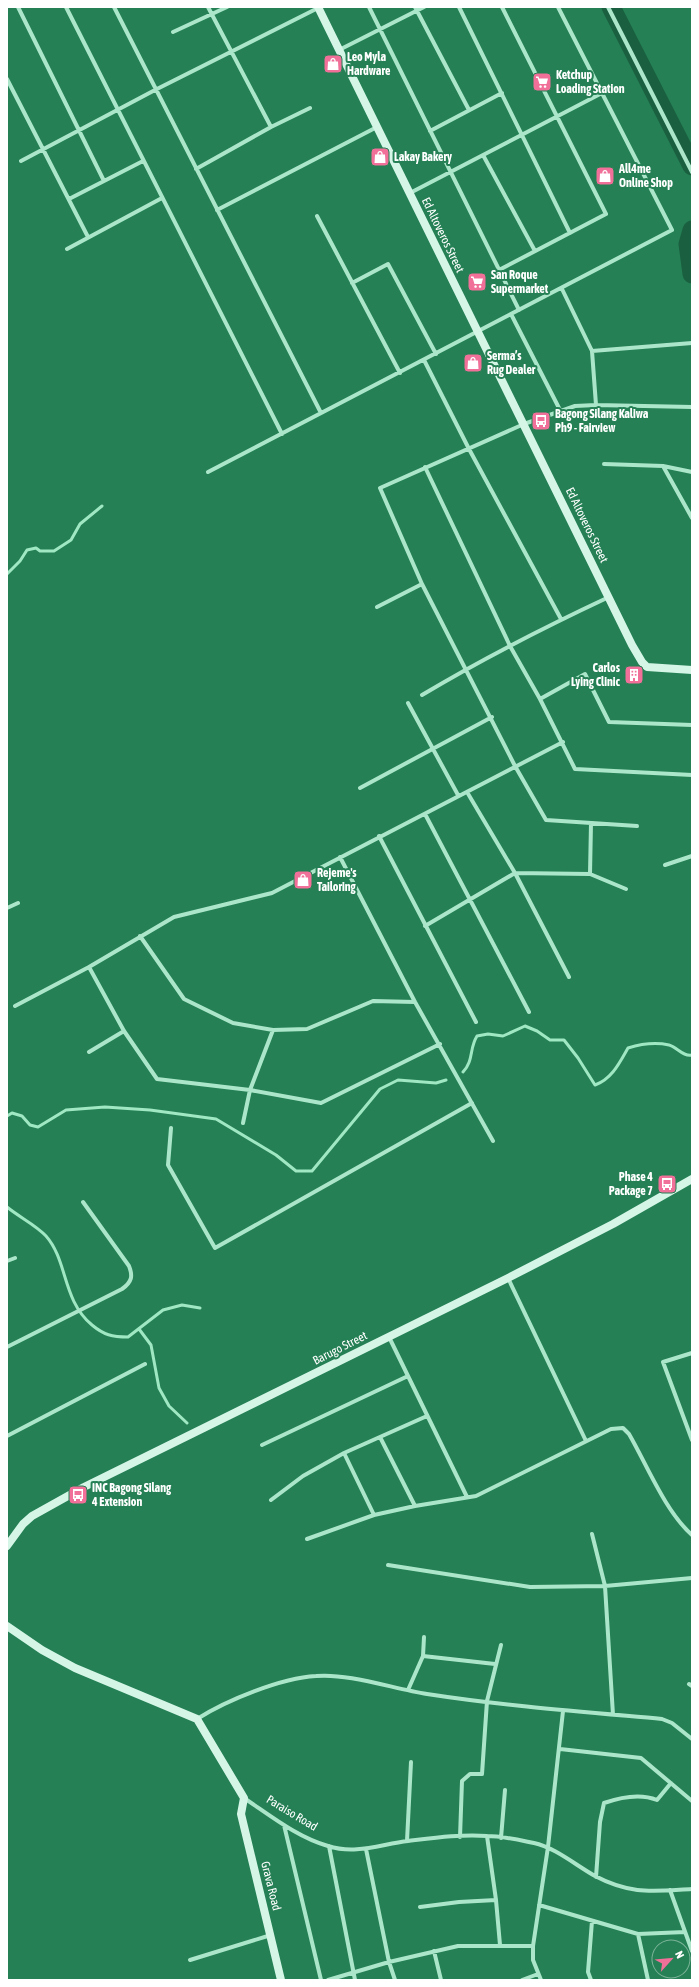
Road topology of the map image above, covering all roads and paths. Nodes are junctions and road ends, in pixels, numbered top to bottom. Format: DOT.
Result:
graph roads {
  1 [pos="18,7"];
  2 [pos="66,7"];
  3 [pos="114,7"];
  4 [pos="208,7"];
  5 [pos="227,7"];
  6 [pos="318,7"];
  7 [pos="369,7"];
  8 [pos="424,7"];
  9 [pos="459,7"];
  10 [pos="502,7"];
  11 [pos="558,7"];
  12 [pos="608,7"];
  13 [pos="416,9"];
  14 [pos="212,15"];
  15 [pos="380,29"];
  16 [pos="174,32"];
  17 [pos="339,50"];
  18 [pos="232,52"];
  19 [pos="7,79"];
  20 [pos="155,90"];
  21 [pos="502,93"];
  22 [pos="602,93"];
  23 [pos="310,108"];
  24 [pos="117,110"];
  25 [pos="469,110"];
  26 [pos="557,116"];
  27 [pos="271,127"];
  28 [pos="377,127"];
  29 [pos="79,130"];
  30 [pos="430,131"];
  31 [pos="522,134"];
  32 [pos="43,149"];
  33 [pos="484,155"];
  34 [pos="21,161"];
  35 [pos="144,161"];
  36 [pos="196,169"];
  37 [pos="450,172"];
  38 [pos="692,172"];
  39 [pos="104,181"];
  40 [pos="410,193"];
  41 [pos="69,198"];
  42 [pos="162,198"];
  43 [pos="217,210"];
  44 [pos="317,216"];
  45 [pos="570,233"];
  46 [pos="88,237"];
  47 [pos="67,249"];
  48 [pos="535,251"];
  49 [pos="499,270"];
  50 [pos="352,283"];
  51 [pos="562,289"];
  52 [pos="519,310"];
  53 [pos="511,314"];
  54 [pos="478,332"];
  55 [pos="692,343"];
  56 [pos="592,351"];
  57 [pos="436,354"];
  58 [pos="424,360"];
  59 [pos="400,373"];
  60 [pos="596,405"];
  61 [pos="692,407"];
  62 [pos="560,410"];
  63 [pos="321,413"];
  64 [pos="524,424"];
  65 [pos="282,434"];
  66 [pos="469,449"];
  67 [pos="604,464"];
  68 [pos="663,466"];
  69 [pos="425,467"];
  70 [pos="208,472"];
  71 [pos="692,472"];
  72 [pos="692,518"];
  73 [pos="422,584"];
  74 [pos="609,597"];
  75 [pos="377,608"];
  76 [pos="561,619"];
  77 [pos="510,646"];
  78 [pos="466,668"];
  79 [pos="692,670"];
  80 [pos="422,695"];
  81 [pos="540,699"];
  82 [pos="408,703"];
  83 [pos="492,717"];
  84 [pos="692,725"];
  85 [pos="563,742"];
  86 [pos="431,748"];
  87 [pos="515,766"];
  88 [pos="692,774"];
  89 [pos="360,788"];
  90 [pos="466,792"];
  91 [pos="458,795"];
  92 [pos="425,814"];
  93 [pos="591,823"];
  94 [pos="638,826"];
  95 [pos="380,836"];
  96 [pos="692,856"];
  97 [pos="340,857"];
  98 [pos="665,864"];
  99 [pos="515,873"];
  100 [pos="590,874"];
  101 [pos="626,888"];
  102 [pos="471,900"];
  103 [pos="18,903"];
  104 [pos="7,908"];
  105 [pos="425,926"];
  106 [pos="140,936"];
  107 [pos="89,967"];
  108 [pos="569,977"];
  109 [pos="415,1002"];
  110 [pos="16,1006"];
  111 [pos="529,1012"];
  112 [pos="476,1022"];
  113 [pos="273,1030"];
  114 [pos="124,1031"];
  115 [pos="440,1044"];
  116 [pos="89,1052"];
  117 [pos="250,1090"];
  118 [pos="472,1104"];
  119 [pos="243,1123"];
  120 [pos="171,1128"];
  121 [pos="493,1141"];
  122 [pos="692,1179"];
  123 [pos="84,1202"];
  124 [pos="15,1258"];
  125 [pos="7,1261"];
  126 [pos="508,1278"];
  127 [pos="389,1337"];
  128 [pos="7,1347"];
  129 [pos="692,1353"];
  130 [pos="145,1364"];
  131 [pos="408,1376"];
  132 [pos="427,1416"];
  133 [pos="7,1436"];
  134 [pos="380,1437"];
  135 [pos="691,1437"];
  136 [pos="586,1441"];
  137 [pos="262,1444"];
  138 [pos="344,1453"];
  139 [pos="467,1497"];
  140 [pos="271,1500"];
  141 [pos="415,1506"];
  142 [pos="374,1515"];
  143 [pos="592,1534"];
  144 [pos="692,1535"];
  145 [pos="307,1538"];
  146 [pos="7,1546"];
  147 [pos="388,1566"];
  148 [pos="692,1578"];
  149 [pos="605,1586"];
  150 [pos="7,1626"];
  151 [pos="424,1637"];
  152 [pos="501,1645"];
  153 [pos="423,1656"];
  154 [pos="495,1664"];
  155 [pos="408,1690"];
  156 [pos="487,1701"];
  157 [pos="563,1711"];
  158 [pos="613,1715"];
  159 [pos="197,1719"];
  160 [pos="692,1739"];
  161 [pos="560,1749"];
  162 [pos="411,1762"];
  163 [pos="671,1783"];
  164 [pos="505,1790"];
  165 [pos="244,1798"];
  166 [pos="692,1801"];
  167 [pos="284,1825"];
  168 [pos="487,1836"];
  169 [pos="460,1837"];
  170 [pos="501,1838"];
  171 [pos="407,1841"];
  172 [pos="329,1846"];
  173 [pos="548,1847"];
  174 [pos="366,1849"];
  175 [pos="596,1877"];
  176 [pos="692,1889"];
  177 [pos="670,1890"];
  178 [pos="496,1900"];
  179 [pos="539,1905"];
  180 [pos="420,1907"];
  181 [pos="592,1921"];
  182 [pos="685,1932"];
  183 [pos="638,1934"];
  184 [pos="271,1935"];
  185 [pos="500,1945"];
  186 [pos="533,1946"];
  187 [pos="434,1951"];
  188 [pos="692,1951"];
  189 [pos="190,1960"];
  190 [pos="389,1962"];
  191 [pos="353,1974"];
  192 [pos="538,1974"];
  193 [pos="281,1980"];
  194 [pos="321,1980"];
  195 [pos="328,1980"];
  196 [pos="355,1980"];
  197 [pos="395,1980"];
  198 [pos="441,1980"];
  199 [pos="522,1980"];
  200 [pos="541,1980"];
  201 [pos="591,1980"];
  202 [pos="648,1980"];
  1 -- 29 [label="street"];
  2 -- 24 [label="street"];
  3 -- 20 [label="street"];
  4 -- 14 [label="street"];
  5 -- 14 [label="street"];
  6 -- 17 [label="street, Ed Altoveros Street"];
  6 -- 18 [label="street"];
  7 -- 15 [label="street"];
  8 -- 13 [label="street"];
  9 -- 21 [label="street"];
  10 -- 26 [label="street"];
  11 -- 22 [label="street"];
  12 -- 38 [label="street"];
  13 -- 15 [label="street"];
  13 -- 25 [label="street"];
  14 -- 16 [label="street"];
  14 -- 18 [label="street"];
  15 -- 17 [label="street"];
  15 -- 30 [label="street"];
  17 -- 28 [label="street, Ed Altoveros Street"];
  18 -- 20 [label="street"];
  18 -- 27 [label="street"];
  19 -- 32 [label="street"];
  20 -- 24 [label="street"];
  20 -- 36 [label="street"];
  21 -- 25 [label="street"];
  21 -- 31 [label="street"];
  22 -- 26 [label="street"];
  22 -- 51 [label="street"];
  23 -- 27 [label="street"];
  24 -- 29 [label="street"];
  24 -- 35 [label="street"];
  25 -- 30 [label="street"];
  26 -- 31 [label="street"];
  26 -- 45 [label="street"];
  27 -- 36 [label="street"];
  28 -- 40 [label="street, Ed Altoveros Street"];
  28 -- 43 [label="street"];
  29 -- 32 [label="street"];
  29 -- 39 [label="street"];
  30 -- 37 [label="street"];
  31 -- 33 [label="street"];
  31 -- 45 [label="street"];
  32 -- 34 [label="street"];
  32 -- 41 [label="street"];
  33 -- 37 [label="street"];
  33 -- 48 [label="street"];
  35 -- 39 [label="street"];
  35 -- 42 [label="street"];
  36 -- 43 [label="street"];
  37 -- 40 [label="street"];
  37 -- 49 [label="street"];
  39 -- 41 [label="street"];
  40 -- 54 [label="street, Ed Altoveros Street"];
  41 -- 46 [label="street"];
  42 -- 46 [label="street"];
  42 -- 65 [label="street"];
  43 -- 63 [label="street"];
  44 -- 50 [label="street"];
  45 -- 48 [label="street"];
  46 -- 47 [label="street"];
  48 -- 49 [label="street"];
  49 -- 52 [label="street"];
  50 -- 57 [label="street"];
  50 -- 59 [label="street"];
  51 -- 52 [label="street"];
  51 -- 56 [label="street"];
  52 -- 53 [label="street"];
  53 -- 54 [label="street"];
  53 -- 62 [label="street"];
  54 -- 57 [label="street"];
  54 -- 64 [label="street, Ed Altoveros Street"];
  55 -- 56 [label="street"];
  56 -- 60 [label="street"];
  57 -- 58 [label="street"];
  58 -- 59 [label="street"];
  58 -- 66 [label="street"];
  59 -- 63 [label="street"];
  60 -- 61 [label="street"];
  60 -- 62 [label="street"];
  62 -- 64 [label="street"];
  63 -- 65 [label="street"];
  64 -- 66 [label="street"];
  64 -- 74 [label="street, Ed Altoveros Street"];
  65 -- 70 [label="street"];
  66 -- 69 [label="street"];
  66 -- 76 [label="street"];
  67 -- 68 [label="street"];
  68 -- 71 [label="street"];
  68 -- 72 [label="street"];
  69 -- 73 [label="street"];
  69 -- 77 [label="street"];
  73 -- 75 [label="street"];
  73 -- 78 [label="street"];
  74 -- 76 [label="street"];
  74 -- 79 [label="street, Ed Altoveros Street"];
  76 -- 77 [label="street"];
  77 -- 78 [label="street"];
  77 -- 81 [label="street"];
  78 -- 80 [label="street"];
  78 -- 83 [label="street"];
  81 -- 84 [label="street"];
  81 -- 85 [label="street"];
  82 -- 86 [label="street"];
  83 -- 86 [label="street"];
  83 -- 87 [label="street"];
  85 -- 87 [label="street"];
  85 -- 88 [label="street"];
  86 -- 89 [label="street"];
  86 -- 91 [label="street"];
  87 -- 90 [label="street"];
  87 -- 93 [label="street"];
  90 -- 91 [label="street"];
  90 -- 99 [label="street"];
  91 -- 92 [label="street"];
  92 -- 95 [label="street"];
  92 -- 102 [label="street"];
  93 -- 94 [label="street"];
  93 -- 100 [label="street"];
  95 -- 97 [label="street"];
  95 -- 105 [label="street"];
  96 -- 98 [label="street"];
  97 -- 106 [label="street"];
  97 -- 109 [label="street"];
  99 -- 100 [label="street"];
  99 -- 102 [label="street"];
  99 -- 108 [label="street"];
  100 -- 101 [label="street"];
  102 -- 105 [label="street"];
  102 -- 111 [label="street"];
  103 -- 104 [label="street"];
  105 -- 112 [label="street"];
  106 -- 107 [label="street"];
  106 -- 113 [label="street"];
  107 -- 110 [label="street"];
  107 -- 114 [label="street"];
  109 -- 113 [label="street"];
  109 -- 115 [label="street"];
  113 -- 117 [label="street"];
  114 -- 116 [label="street"];
  114 -- 117 [label="street"];
  115 -- 117 [label="street"];
  115 -- 118 [label="street"];
  117 -- 119 [label="street"];
  118 -- 120 [label="street"];
  118 -- 121 [label="street"];
  122 -- 126 [label="street, Barugo Street"];
  123 -- 128 [label="street"];
  124 -- 125 [label="street"];
  126 -- 127 [label="street, Barugo Street"];
  126 -- 136 [label="street"];
  127 -- 131 [label="street"];
  127 -- 146 [label="street, Barugo Street"];
  129 -- 135 [label="street"];
  130 -- 133 [label="street"];
  131 -- 132 [label="street"];
  131 -- 137 [label="street"];
  132 -- 134 [label="street"];
  132 -- 139 [label="street"];
  134 -- 138 [label="street"];
  134 -- 141 [label="street"];
  136 -- 139 [label="street"];
  136 -- 144 [label="street"];
  138 -- 140 [label="street"];
  138 -- 142 [label="street"];
  139 -- 141 [label="street"];
  141 -- 142 [label="street"];
  142 -- 145 [label="street"];
  143 -- 149 [label="street"];
  147 -- 149 [label="street"];
  148 -- 149 [label="street"];
  149 -- 158 [label="street"];
  150 -- 159 [label="street"];
  151 -- 153 [label="street"];
  152 -- 154 [label="street"];
  153 -- 154 [label="street"];
  153 -- 155 [label="street"];
  154 -- 156 [label="street"];
  155 -- 156 [label="street"];
  155 -- 159 [label="street"];
  156 -- 157 [label="street"];
  156 -- 169 [label="street"];
  157 -- 158 [label="street"];
  157 -- 161 [label="street"];
  158 -- 160 [label="street"];
  159 -- 165 [label="street, Paraiso Road"];
  161 -- 163 [label="street"];
  161 -- 173 [label="street"];
  162 -- 171 [label="street"];
  163 -- 166 [label="street"];
  163 -- 175 [label="street"];
  164 -- 170 [label="street"];
  165 -- 167 [label="street, Paraiso Road"];
  165 -- 184 [label="street, Grava Road"];
  167 -- 172 [label="street, Paraiso Road"];
  167 -- 194 [label="street"];
  168 -- 169 [label="street, Paraiso Road"];
  168 -- 170 [label="street, Paraiso Road"];
  168 -- 178 [label="street"];
  169 -- 171 [label="street, Paraiso Road"];
  170 -- 173 [label="street, Paraiso Road"];
  171 -- 174 [label="street, Paraiso Road"];
  172 -- 174 [label="street, Paraiso Road"];
  172 -- 191 [label="street"];
  173 -- 175 [label="street, Paraiso Road"];
  173 -- 179 [label="street"];
  174 -- 190 [label="street"];
  175 -- 177 [label="street, Paraiso Road"];
  176 -- 177 [label="street, Paraiso Road"];
  177 -- 182 [label="street"];
  178 -- 180 [label="street"];
  178 -- 185 [label="street"];
  179 -- 181 [label="street"];
  179 -- 186 [label="street"];
  181 -- 183 [label="street"];
  181 -- 201 [label="street"];
  182 -- 183 [label="street"];
  182 -- 188 [label="street"];
  183 -- 202 [label="street"];
  184 -- 189 [label="street"];
  184 -- 193 [label="street, Grava Road"];
  185 -- 186 [label="street"];
  185 -- 187 [label="street"];
  186 -- 192 [label="street"];
  187 -- 190 [label="street"];
  187 -- 198 [label="street"];
  190 -- 191 [label="street"];
  190 -- 197 [label="street"];
  191 -- 195 [label="street"];
  191 -- 196 [label="street"];
  192 -- 199 [label="street"];
  192 -- 200 [label="street"];
}
